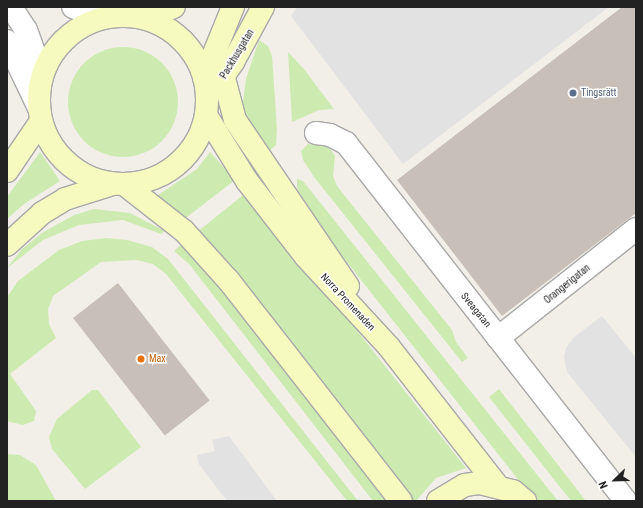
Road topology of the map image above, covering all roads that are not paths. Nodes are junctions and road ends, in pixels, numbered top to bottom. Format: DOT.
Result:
graph roads {
  1 [pos="11,7"];
  2 [pos="73,7"];
  3 [pos="174,7"];
  4 [pos="233,7"];
  5 [pos="263,7"];
  6 [pos="121,15"];
  7 [pos="7,41"];
  8 [pos="42,74"];
  9 [pos="214,78"];
  10 [pos="206,107"];
  11 [pos="40,114"];
  12 [pos="316,133"];
  13 [pos="7,170"];
  14 [pos="118,184"];
  15 [pos="636,229"];
  16 [pos="7,245"];
  17 [pos="498,338"];
  18 [pos="389,347"];
  19 [pos="496,484"];
  20 [pos="401,501"];
  21 [pos="438,501"];
  22 [pos="525,501"];
  23 [pos="626,501"];
  1 -- 8 [label="street"];
  2 -- 6 [label="street"];
  3 -- 6 [label="main road"];
  4 -- 9 [label="main road, Packhusgatan"];
  5 -- 9 [label="main road, Packhusgatan"];
  6 -- 8 [label="main road"];
  6 -- 9 [label="main road"];
  7 -- 11 [label="street"];
  8 -- 11 [label="main road"];
  9 -- 10 [label="main road, Packhusgatan"];
  9 -- 18 [label="main road"];
  10 -- 14 [label="main road, Packhusgatan"];
  10 -- 18 [label="main road, Norra Promenaden"];
  11 -- 13 [label="main road"];
  11 -- 14 [label="main road"];
  12 -- 17 [label="street, Sveagatan"];
  14 -- 16 [label="main road, Packhusgatan"];
  14 -- 20 [label="main road"];
  15 -- 17 [label="street, Orangerigatan"];
  17 -- 23 [label="street, Sveagatan"];
  18 -- 19 [label="main road, Norra Promenaden"];
  19 -- 21 [label="main road"];
  19 -- 22 [label="main road"];
}
